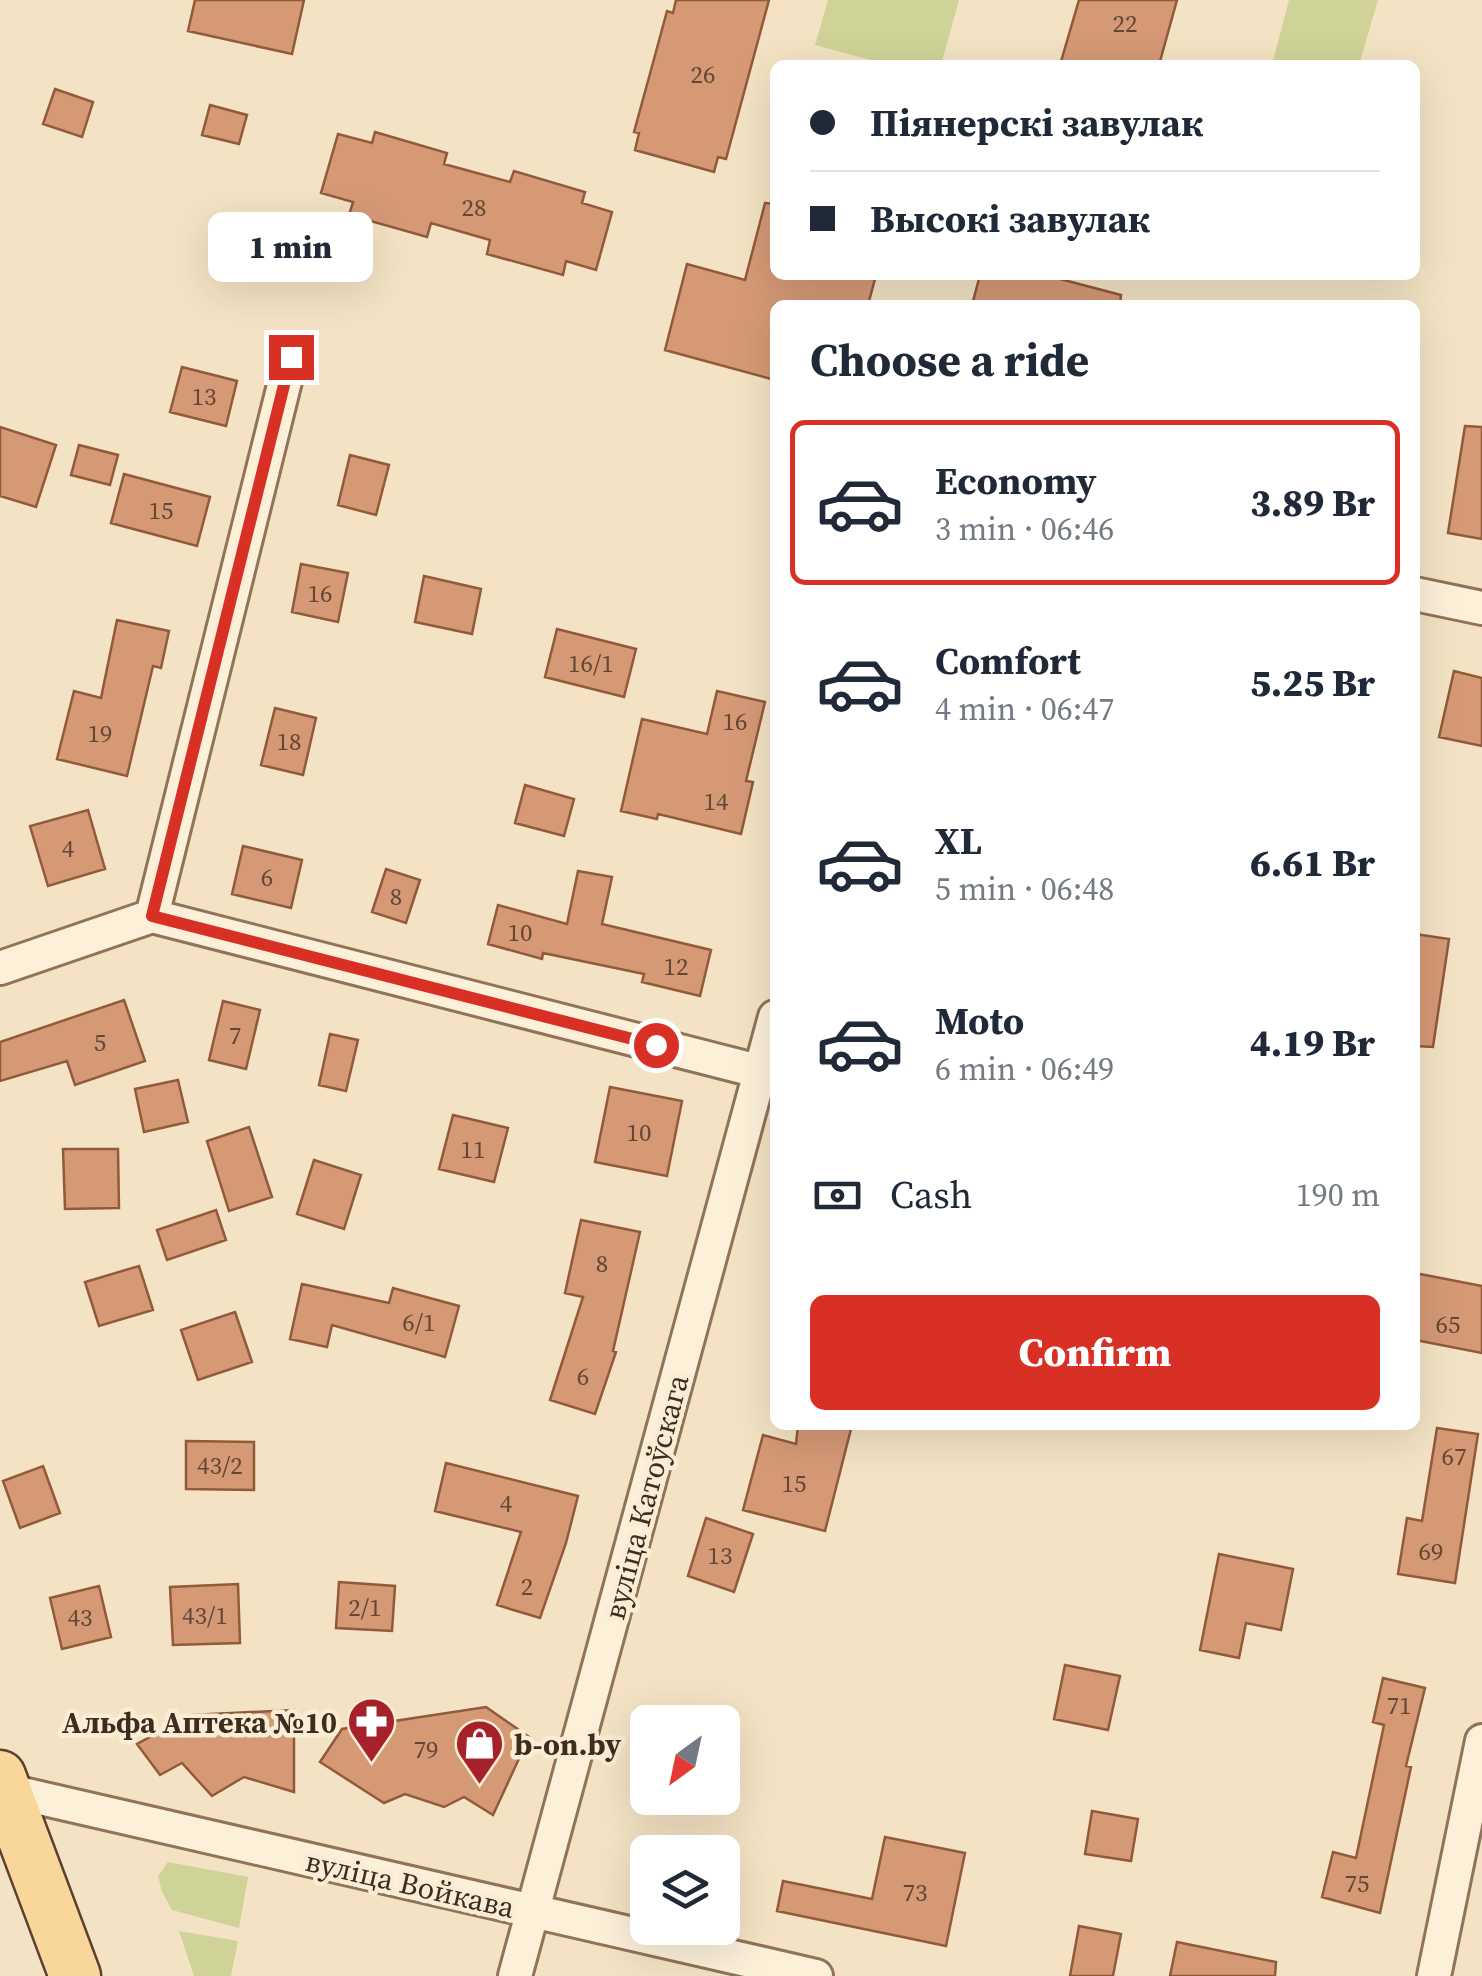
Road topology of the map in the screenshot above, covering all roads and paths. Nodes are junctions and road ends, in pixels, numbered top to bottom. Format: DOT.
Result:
graph roads {
  1 [pos="291,357"];
  2 [pos="1420,595"];
  3 [pos="1482,608"];
  4 [pos="152,916"];
  5 [pos="0,968"];
  6 [pos="770,1038"];
  7 [pos="762,1072"];
  8 [pos="1482,1741"];
  9 [pos="2,1783"];
  10 [pos="531,1912"];
  11 [pos="74,1976"];
  12 [pos="515,1976"];
  13 [pos="816,1976"];
  14 [pos="1434,1976"];
  1 -- 4 [label="street"];
  2 -- 3 [label="street"];
  4 -- 5 [label="street"];
  4 -- 7 [label="street"];
  6 -- 7 [label="street, вуліца Катоўскага"];
  7 -- 10 [label="street, вуліца Катоўскага"];
  8 -- 14 [label="street"];
  9 -- 10 [label="street, вуліца Войкава"];
  9 -- 11 [label="main road"];
  10 -- 12 [label="street, вуліца Катоўскага"];
  10 -- 13 [label="street, вуліца Войкава"];
}
